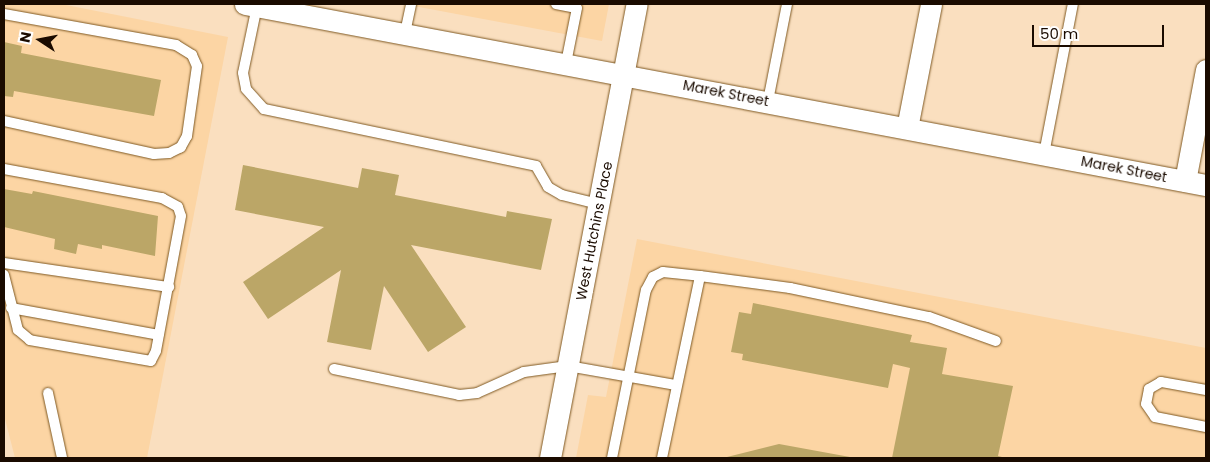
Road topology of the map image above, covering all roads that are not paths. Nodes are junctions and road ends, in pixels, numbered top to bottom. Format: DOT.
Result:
graph roads {
  1 [pos="411,4"];
  2 [pos="556,4"];
  3 [pos="637,4"];
  4 [pos="787,4"];
  5 [pos="931,4"];
  6 [pos="1073,4"];
  7 [pos="251,5"];
  8 [pos="4,14"];
  9 [pos="405,33"];
  10 [pos="566,63"];
  11 [pos="1206,70"];
  12 [pos="623,74"];
  13 [pos="768,101"];
  14 [pos="4,122"];
  15 [pos="907,128"];
  16 [pos="1044,154"];
  17 [pos="4,169"];
  18 [pos="1185,181"];
  19 [pos="1206,185"];
  20 [pos="599,204"];
  21 [pos="4,263"];
  22 [pos="4,274"];
  23 [pos="700,276"];
  24 [pos="169,287"];
  25 [pos="11,308"];
  26 [pos="159,335"];
  27 [pos="996,340"];
  28 [pos="568,366"];
  29 [pos="334,369"];
  30 [pos="629,377"];
  31 [pos="676,385"];
  32 [pos="1206,390"];
  33 [pos="48,393"];
  34 [pos="1206,427"];
  35 [pos="62,458"];
  36 [pos="550,458"];
  37 [pos="612,458"];
  38 [pos="662,458"];
  1 -- 9 [label="lane"];
  2 -- 10 [label="lane"];
  3 -- 12 [label="street, West Hutchins Place"];
  4 -- 13 [label="lane"];
  5 -- 15 [label="street"];
  6 -- 16 [label="lane"];
  7 -- 9 [label="street, Marek Street"];
  7 -- 20 [label="lane"];
  8 -- 14 [label="lane"];
  9 -- 10 [label="street, Marek Street"];
  10 -- 12 [label="street, Marek Street"];
  11 -- 18 [label="street"];
  12 -- 13 [label="street, Marek Street"];
  12 -- 20 [label="street, West Hutchins Place"];
  13 -- 15 [label="street, Marek Street"];
  15 -- 16 [label="street, Marek Street"];
  16 -- 18 [label="street, Marek Street"];
  17 -- 24 [label="lane"];
  18 -- 19 [label="street, Marek Street"];
  20 -- 28 [label="street, West Hutchins Place"];
  21 -- 24 [label="lane"];
  22 -- 25 [label="lane"];
  23 -- 27 [label="lane"];
  23 -- 30 [label="lane"];
  23 -- 31 [label="lane"];
  24 -- 26 [label="lane"];
  25 -- 26 [label="lane"];
  25 -- 26 [label="lane"];
  28 -- 29 [label="lane"];
  28 -- 30 [label="lane"];
  28 -- 36 [label="street, West Hutchins Place"];
  30 -- 31 [label="lane"];
  30 -- 37 [label="lane"];
  31 -- 38 [label="lane"];
  32 -- 34 [label="lane"];
  33 -- 35 [label="lane"];
}
